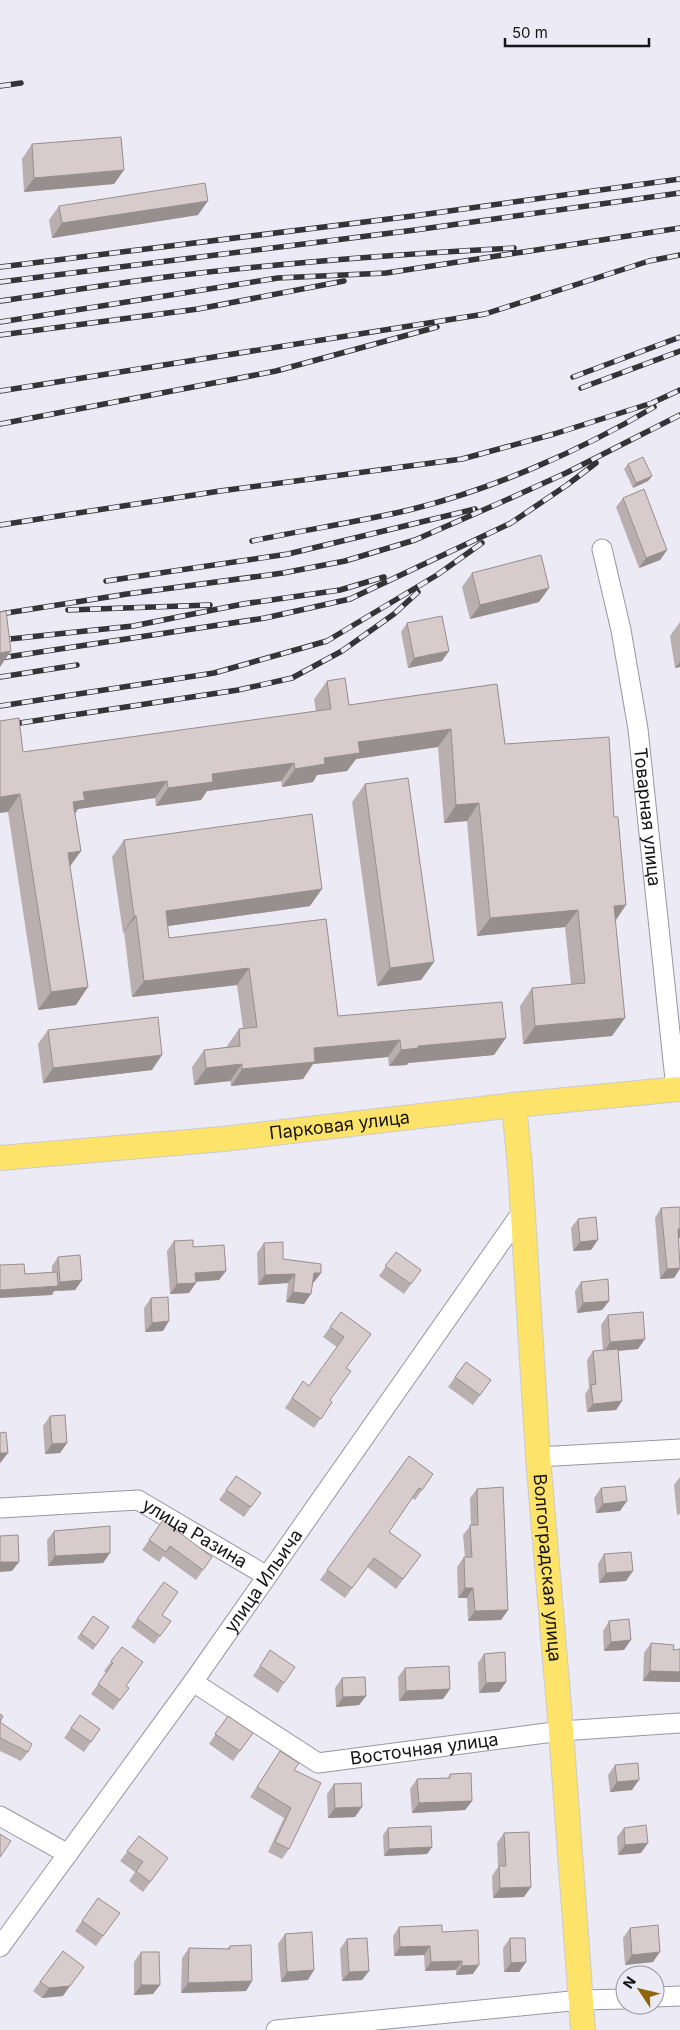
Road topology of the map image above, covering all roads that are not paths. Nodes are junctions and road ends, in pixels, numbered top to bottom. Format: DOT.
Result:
graph roads {
  1 [pos="602,549"];
  2 [pos="678,1089"];
  3 [pos="514,1105"];
  4 [pos="0,1158"];
  5 [pos="522,1212"];
  6 [pos="680,1450"];
  7 [pos="538,1457"];
  8 [pos="0,1508"];
  9 [pos="267,1576"];
  10 [pos="193,1682"];
  11 [pos="680,1722"];
  12 [pos="561,1731"];
  13 [pos="0,1816"];
  14 [pos="68,1854"];
  15 [pos="0,1947"];
  16 [pos="680,1996"];
  17 [pos="665,1997"];
  18 [pos="615,1998"];
  19 [pos="580,2000"];
  20 [pos="276,2030"];
  21 [pos="583,2030"];
  1 -- 2 [label="street, Товарная улица"];
  2 -- 3 [label="main road, Парковая улица"];
  3 -- 4 [label="main road, Парковая улица"];
  3 -- 5 [label="main road, Волгоградская улица"];
  5 -- 7 [label="main road, Волгоградская улица"];
  5 -- 9 [label="street, улица Ильича"];
  6 -- 7 [label="street"];
  7 -- 12 [label="main road, Волгоградская улица"];
  8 -- 9 [label="street, улица Разина"];
  9 -- 10 [label="street, улица Ильича"];
  10 -- 12 [label="street, Восточная улица"];
  10 -- 14 [label="street, улица Ильича"];
  11 -- 12 [label="street, Восточная улица"];
  12 -- 19 [label="main road, Волгоградская улица"];
  13 -- 14 [label="street"];
  14 -- 15 [label="street, улица Ильича"];
  16 -- 17 [label="street"];
  18 -- 19 [label="street"];
  19 -- 20 [label="street"];
  19 -- 21 [label="main road, Волгоградская улица"];
}
